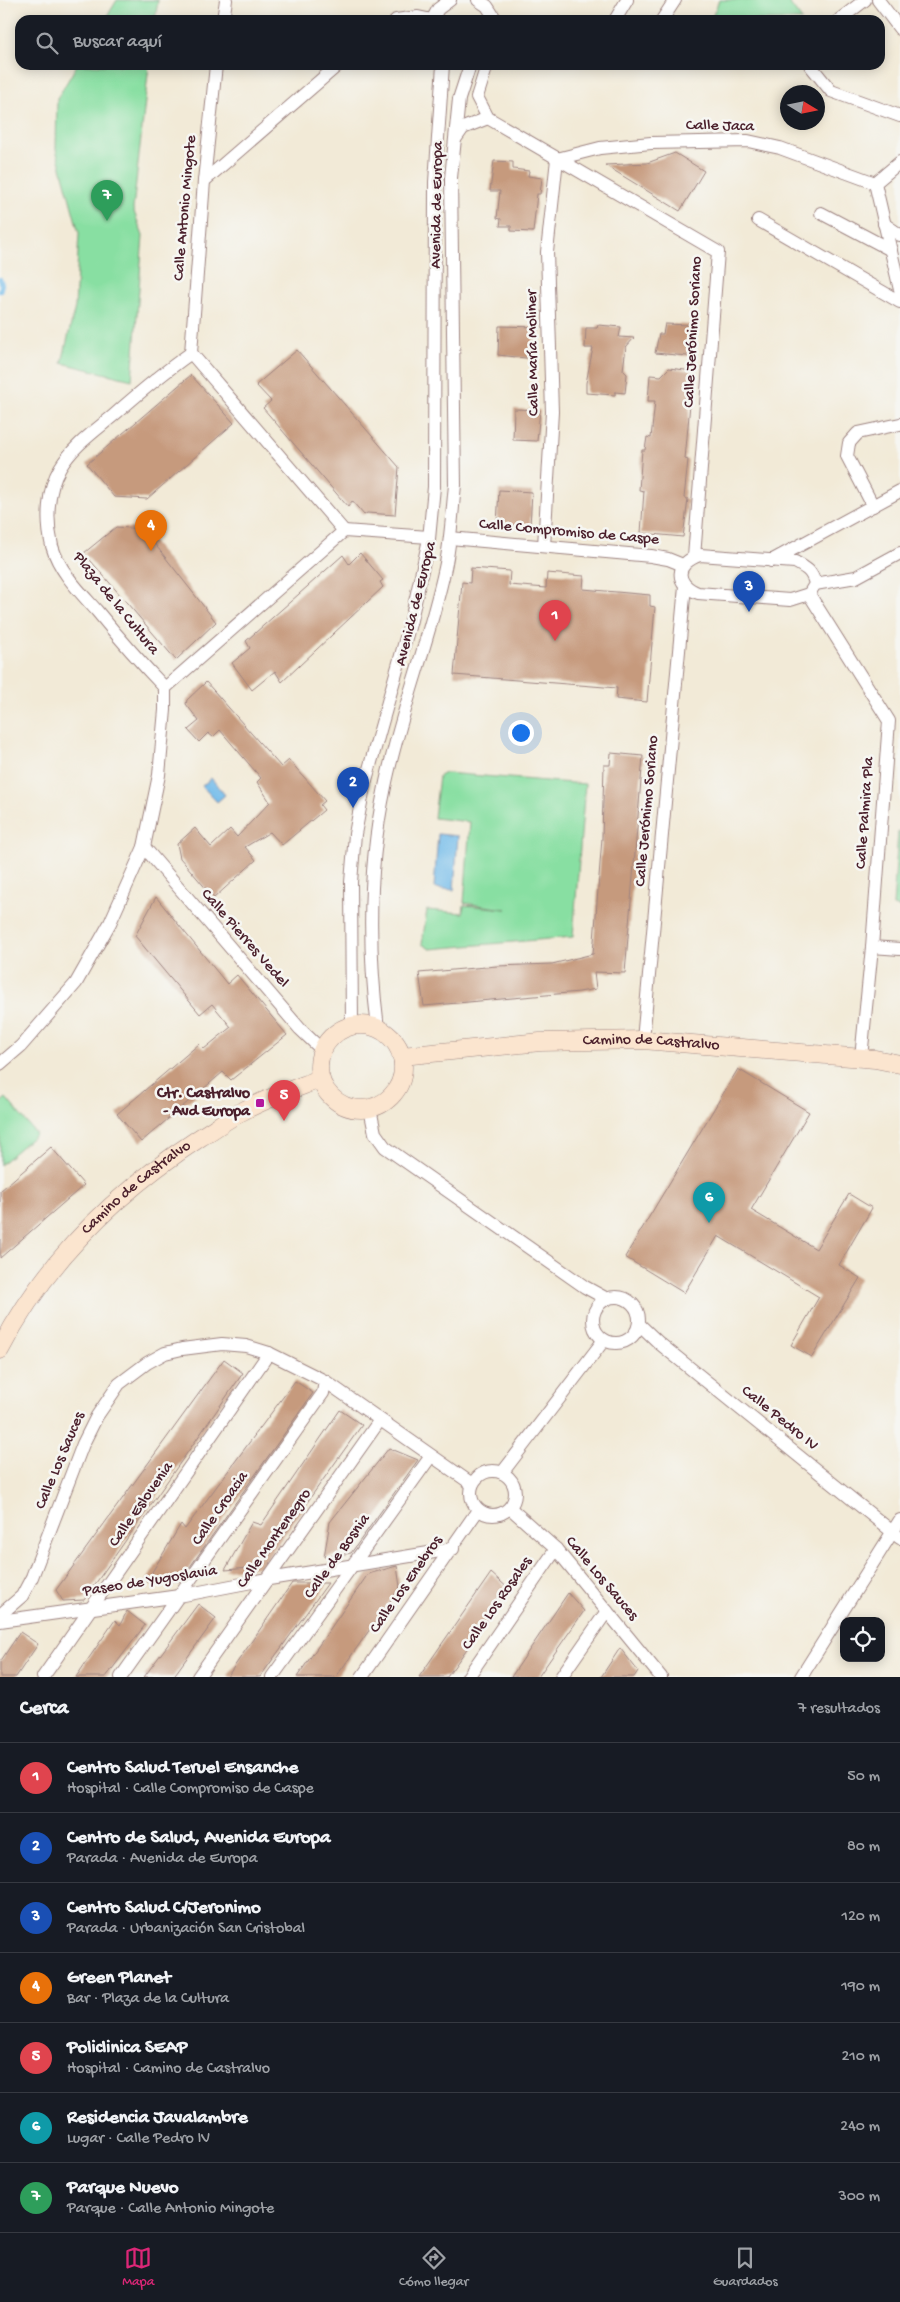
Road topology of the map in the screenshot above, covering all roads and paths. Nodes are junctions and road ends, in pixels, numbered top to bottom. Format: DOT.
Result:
graph roads {
  1 [pos="226,0"];
  2 [pos="450,0"];
  3 [pos="627,0"];
  4 [pos="675,0"];
  5 [pos="865,0"];
  6 [pos="878,0"];
  7 [pos="485,2"];
  8 [pos="224,15"];
  9 [pos="435,15"];
  10 [pos="493,15"];
  11 [pos="618,15"];
  12 [pos="665,15"];
  13 [pos="846,15"];
  14 [pos="900,29"];
  15 [pos="215,70"];
  16 [pos="332,70"];
  17 [pos="443,70"];
  18 [pos="468,70"];
  19 [pos="485,70"];
  20 [pos="814,70"];
  21 [pos="900,116"];
  22 [pos="488,118"];
  23 [pos="455,139"];
  24 [pos="557,159"];
  25 [pos="900,162"];
  26 [pos="204,181"];
  27 [pos="875,183"];
  28 [pos="821,213"];
  29 [pos="758,220"];
  30 [pos="884,224"];
  31 [pos="900,235"];
  32 [pos="891,250"];
  33 [pos="898,276"];
  34 [pos="900,290"];
  35 [pos="900,302"];
  36 [pos="191,353"];
  37 [pos="900,424"];
  38 [pos="900,491"];
  39 [pos="873,506"];
  40 [pos="344,531"];
  41 [pos="429,537"];
  42 [pos="450,538"];
  43 [pos="544,546"];
  44 [pos="900,553"];
  45 [pos="694,557"];
  46 [pos="771,560"];
  47 [pos="683,565"];
  48 [pos="685,586"];
  49 [pos="812,589"];
  50 [pos="165,688"];
  51 [pos="895,723"];
  52 [pos="144,847"];
  53 [pos="872,947"];
  54 [pos="900,950"];
  55 [pos="352,1025"];
  56 [pos="378,1028"];
  57 [pos="643,1040"];
  58 [pos="322,1050"];
  59 [pos="402,1056"];
  60 [pos="861,1058"];
  61 [pos="0,1064"];
  62 [pos="900,1064"];
  63 [pos="320,1079"];
  64 [pos="370,1109"];
  65 [pos="607,1299"];
  66 [pos="639,1324"];
  67 [pos="604,1340"];
  68 [pos="0,1350"];
  69 [pos="269,1352"];
  70 [pos="325,1381"];
  71 [pos="380,1420"];
  72 [pos="431,1456"];
  73 [pos="502,1473"];
  74 [pos="472,1484"];
  75 [pos="510,1508"];
  76 [pos="478,1510"];
  77 [pos="898,1530"];
  78 [pos="452,1549"];
  79 [pos="556,1549"];
  80 [pos="352,1565"];
  81 [pos="265,1580"];
  82 [pos="179,1596"];
  83 [pos="89,1608"];
  84 [pos="607,1611"];
  85 [pos="0,1615"];
  86 [pos="0,1621"];
  87 [pos="656,1675"];
  88 [pos="43,1677"];
  89 [pos="121,1677"];
  90 [pos="198,1677"];
  91 [pos="272,1677"];
  92 [pos="362,1677"];
  93 [pos="468,1677"];
  94 [pos="561,1677"];
  95 [pos="801,1677"];
  1 -- 8 [label="street"];
  2 -- 9 [label="street"];
  3 -- 11 [label="street"];
  4 -- 12 [label="street"];
  5 -- 13 [label="street"];
  6 -- 14 [label="street"];
  7 -- 10 [label="street"];
  15 -- 26 [label="street, Calle Antonio Mingote"];
  16 -- 26 [label="street"];
  17 -- 41 [label="street, Avenida de Europa"];
  18 -- 23 [label="street, Avenida de Europa"];
  19 -- 22 [label="street"];
  20 -- 21 [label="street"];
  22 -- 23 [label="street"];
  22 -- 24 [label="street, Calle Jerónimo Soriano"];
  23 -- 42 [label="street, Avenida de Europa"];
  24 -- 27 [label="street, Calle Jaca"];
  24 -- 43 [label="street, Calle María Moliner"];
  24 -- 45 [label="street, Calle Jerónimo Soriano"];
  25 -- 27 [label="street"];
  26 -- 36 [label="street, Calle Antonio Mingote"];
  27 -- 30 [label="street"];
  28 -- 32 [label="street"];
  29 -- 35 [label="street"];
  30 -- 31 [label="street"];
  30 -- 32 [label="street"];
  32 -- 33 [label="street"];
  33 -- 34 [label="street"];
  36 -- 40 [label="street"];
  36 -- 50 [label="street, Plaza de la Cultura"];
  37 -- 39 [label="street"];
  38 -- 39 [label="street"];
  39 -- 46 [label="street"];
  40 -- 41 [label="street"];
  40 -- 50 [label="street"];
  41 -- 55 [label="street, Avenida de Europa"];
  42 -- 43 [label="street, Calle Compromiso de Caspe"];
  42 -- 56 [label="street, Avenida de Europa"];
  43 -- 47 [label="street, Calle Compromiso de Caspe"];
  44 -- 49 [label="street"];
  45 -- 46 [label="street"];
  45 -- 47 [label="street"];
  46 -- 49 [label="street, Calle Palmira Pla"];
  47 -- 48 [label="street, Calle Jerónimo Soriano"];
  48 -- 49 [label="street"];
  48 -- 57 [label="street, Calle Jerónimo Soriano"];
  49 -- 51 [label="street, Calle Palmira Pla"];
  50 -- 52 [label="street"];
  51 -- 53 [label="street, Calle Palmira Pla"];
  52 -- 58 [label="street, Calle Pierres Vedel"];
  52 -- 61 [label="street"];
  53 -- 54 [label="street"];
  53 -- 60 [label="street, Calle Palmira Pla"];
  55 -- 56 [label="street"];
  55 -- 58 [label="street"];
  56 -- 59 [label="street"];
  57 -- 59 [label="street, Camino de Castralvo"];
  57 -- 60 [label="street, Camino de Castralvo"];
  58 -- 63 [label="street"];
  59 -- 64 [label="street"];
  60 -- 62 [label="street, Camino de Castralvo"];
  63 -- 64 [label="street"];
  63 -- 68 [label="street, Camino de Castralvo"];
  64 -- 65 [label="street"];
  65 -- 66 [label="street"];
  65 -- 67 [label="street"];
  66 -- 67 [label="street"];
  66 -- 77 [label="street, Calle Pedro IV"];
  67 -- 73 [label="street"];
  69 -- 70 [label="street, Calle Los Sauces"];
  69 -- 83 [label="street, Calle Eslovenia"];
  69 -- 85 [label="street, Calle Los Sauces"];
  70 -- 71 [label="street, Calle Los Sauces"];
  70 -- 82 [label="street, Calle Croacia"];
  71 -- 72 [label="street, Calle Los Sauces"];
  71 -- 81 [label="street, Calle Montenegro"];
  72 -- 74 [label="street, Calle Los Sauces"];
  72 -- 80 [label="street, Calle de Bosnia"];
  73 -- 74 [label="street"];
  73 -- 75 [label="street"];
  74 -- 76 [label="street"];
  75 -- 76 [label="street"];
  75 -- 79 [label="street, Calle Los Sauces"];
  76 -- 78 [label="street, Calle Los Enebros"];
  77 -- 95 [label="street"];
  78 -- 80 [label="street, Paseo de Yugoslavia"];
  78 -- 92 [label="street, Calle Los Enebros"];
  79 -- 84 [label="street, Calle Los Sauces"];
  79 -- 93 [label="street, Calle Los Rosales"];
  80 -- 81 [label="street, Paseo de Yugoslavia"];
  80 -- 91 [label="street, Calle de Bosnia"];
  81 -- 82 [label="street, Paseo de Yugoslavia"];
  81 -- 90 [label="street, Calle Montenegro"];
  82 -- 83 [label="street, Paseo de Yugoslavia"];
  82 -- 89 [label="street, Calle Croacia"];
  83 -- 86 [label="street, Paseo de Yugoslavia"];
  83 -- 88 [label="street, Calle Eslovenia"];
  84 -- 87 [label="street, Calle Los Sauces"];
  84 -- 94 [label="street"];
}
